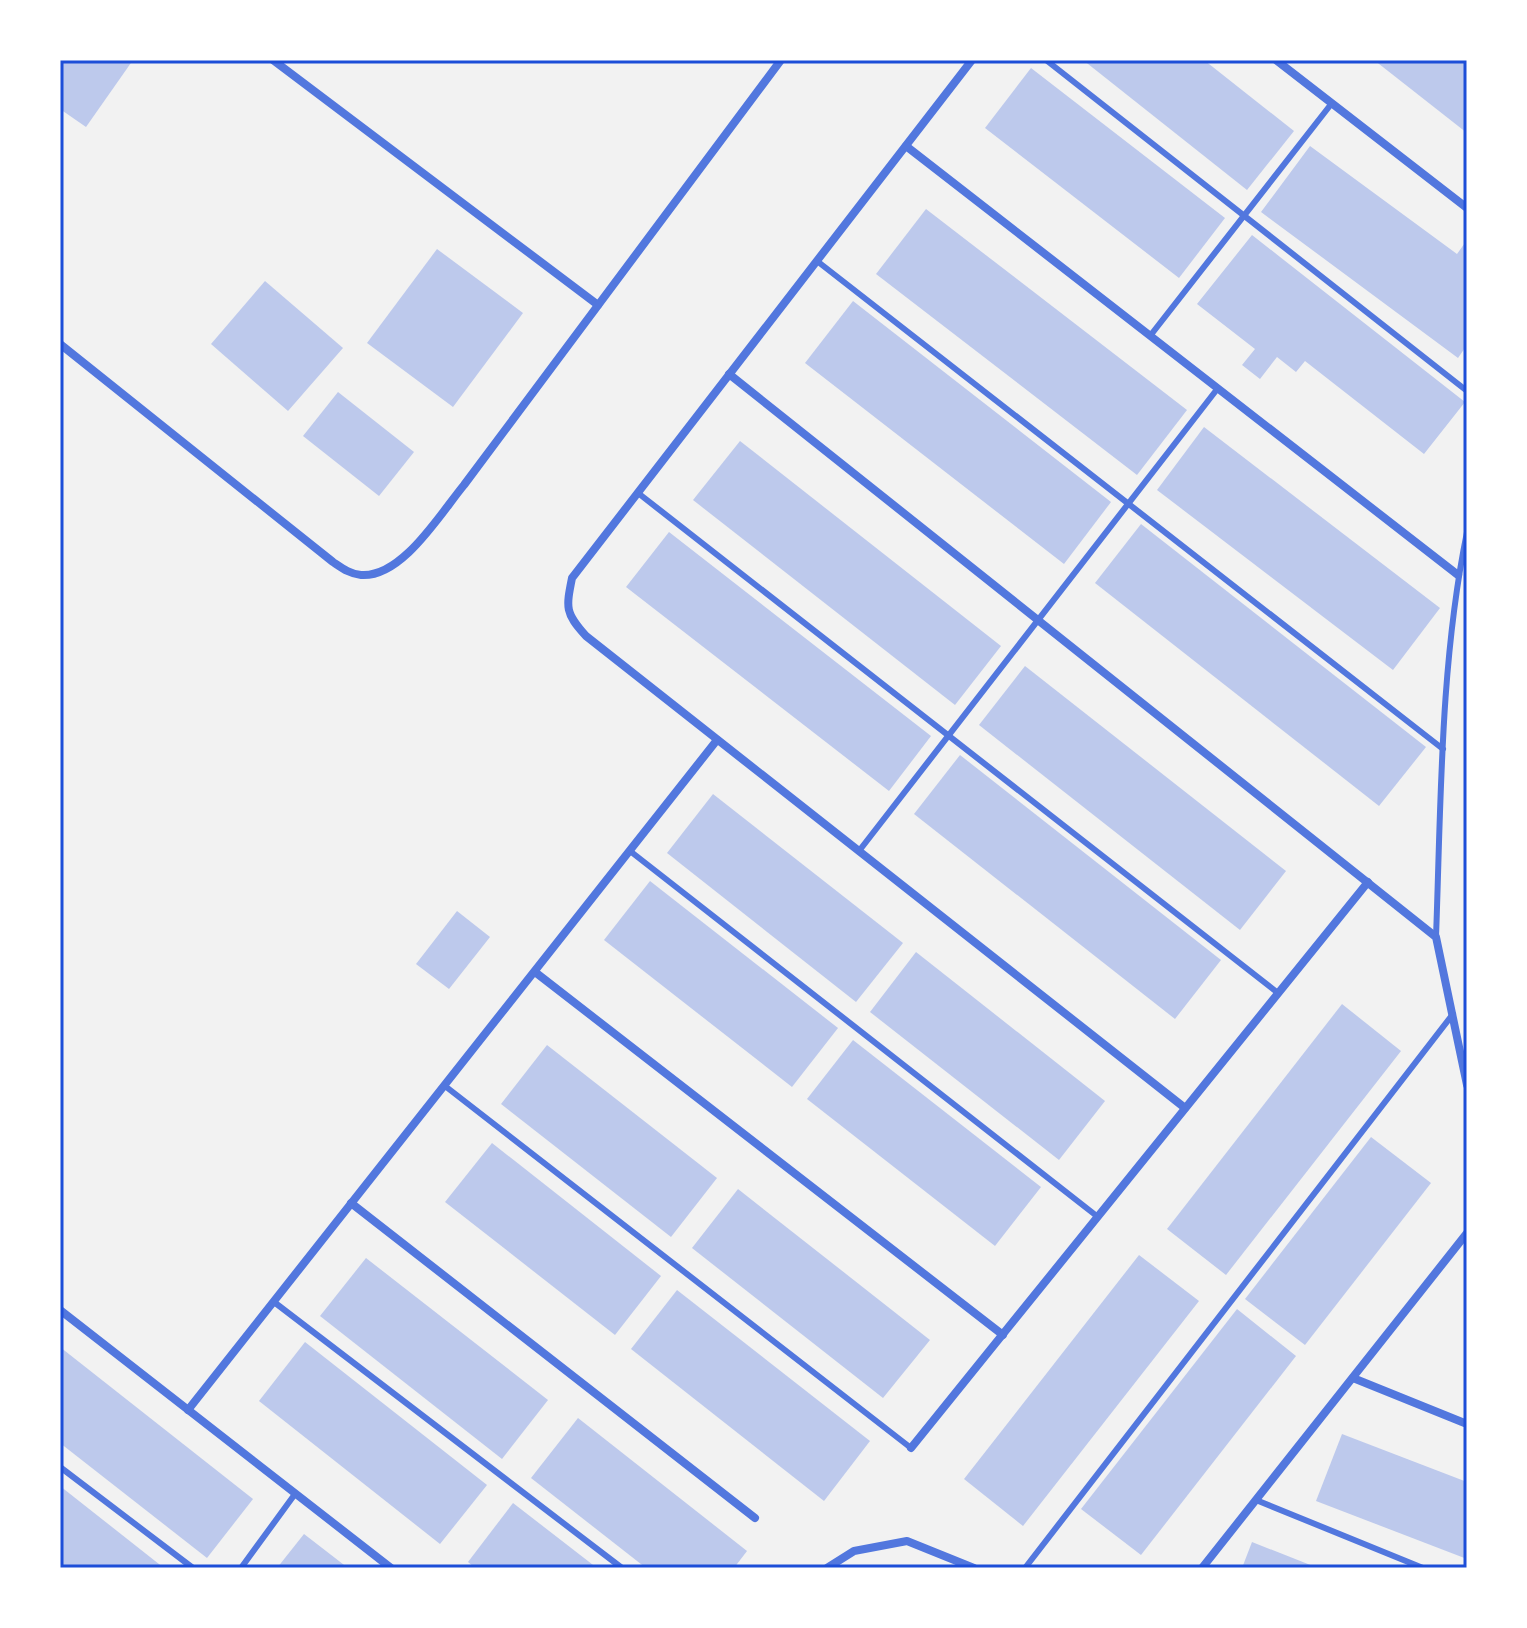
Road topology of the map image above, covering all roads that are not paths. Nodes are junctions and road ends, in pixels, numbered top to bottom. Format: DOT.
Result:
graph roads {
  1 [pos="273,60"];
  2 [pos="781,60"];
  3 [pos="972,60"];
  4 [pos="1046,60"];
  5 [pos="1276,60"];
  6 [pos="1332,103"];
  7 [pos="906,146"];
  8 [pos="1467,208"];
  9 [pos="1244,216"];
  10 [pos="817,261"];
  11 [pos="598,305"];
  12 [pos="1150,336"];
  13 [pos="62,350"];
  14 [pos="729,374"];
  15 [pos="1218,388"];
  16 [pos="1467,391"];
  17 [pos="638,493"];
  18 [pos="1128,504"];
  19 [pos="1467,532"];
  20 [pos="1458,575"];
  21 [pos="1039,620"];
  22 [pos="949,736"];
  23 [pos="717,740"];
  24 [pos="1443,749"];
  25 [pos="630,851"];
  26 [pos="859,851"];
  27 [pos="1368,882"];
  28 [pos="1436,937"];
  29 [pos="535,972"];
  30 [pos="1278,993"];
  31 [pos="1453,1014"];
  32 [pos="1467,1085"];
  33 [pos="445,1086"];
  34 [pos="1185,1108"];
  35 [pos="351,1203"];
  36 [pos="1098,1217"];
  37 [pos="1467,1233"];
  38 [pos="274,1302"];
  39 [pos="60,1310"];
  40 [pos="1003,1335"];
  41 [pos="1353,1378"];
  42 [pos="188,1410"];
  43 [pos="1467,1424"];
  44 [pos="911,1448"];
  45 [pos="60,1467"];
  46 [pos="295,1494"];
  47 [pos="1256,1500"];
  48 [pos="755,1518"];
  49 [pos="193,1568"];
  50 [pos="241,1568"];
  51 [pos="391,1568"];
  52 [pos="622,1568"];
  53 [pos="827,1568"];
  54 [pos="974,1568"];
  55 [pos="1025,1568"];
  56 [pos="1202,1568"];
  57 [pos="1423,1568"];
  1 -- 11 [label="street"];
  2 -- 11 [label="street"];
  3 -- 7 [label="street"];
  4 -- 9 [label="lane"];
  5 -- 6 [label="street"];
  6 -- 8 [label="street"];
  6 -- 9 [label="lane"];
  7 -- 10 [label="street"];
  7 -- 12 [label="street"];
  9 -- 12 [label="lane"];
  9 -- 16 [label="lane"];
  10 -- 14 [label="street"];
  10 -- 18 [label="lane"];
  11 -- 13 [label="street"];
  12 -- 15 [label="street"];
  14 -- 17 [label="street"];
  14 -- 21 [label="street"];
  15 -- 18 [label="lane"];
  15 -- 20 [label="street"];
  17 -- 22 [label="lane"];
  17 -- 23 [label="street"];
  18 -- 21 [label="lane"];
  18 -- 24 [label="lane"];
  19 -- 20 [label="lane"];
  20 -- 24 [label="lane"];
  21 -- 22 [label="lane"];
  21 -- 27 [label="street"];
  22 -- 26 [label="lane"];
  22 -- 30 [label="lane"];
  23 -- 25 [label="street"];
  23 -- 26 [label="street"];
  24 -- 28 [label="lane"];
  25 -- 29 [label="street"];
  25 -- 36 [label="lane"];
  26 -- 34 [label="street"];
  27 -- 28 [label="street"];
  27 -- 30 [label="street"];
  28 -- 31 [label="street"];
  29 -- 33 [label="street"];
  29 -- 40 [label="street"];
  30 -- 34 [label="street"];
  31 -- 32 [label="street"];
  31 -- 55 [label="lane"];
  33 -- 35 [label="street"];
  33 -- 44 [label="lane"];
  34 -- 36 [label="street"];
  35 -- 38 [label="street"];
  35 -- 48 [label="street"];
  36 -- 40 [label="street"];
  37 -- 41 [label="street"];
  38 -- 42 [label="street"];
  38 -- 52 [label="lane"];
  39 -- 42 [label="street"];
  40 -- 44 [label="street"];
  41 -- 43 [label="street"];
  41 -- 47 [label="street"];
  42 -- 46 [label="street"];
  45 -- 49 [label="lane"];
  46 -- 50 [label="lane"];
  46 -- 51 [label="street"];
  47 -- 56 [label="street"];
  47 -- 57 [label="lane"];
  53 -- 54 [label="street"];
}
